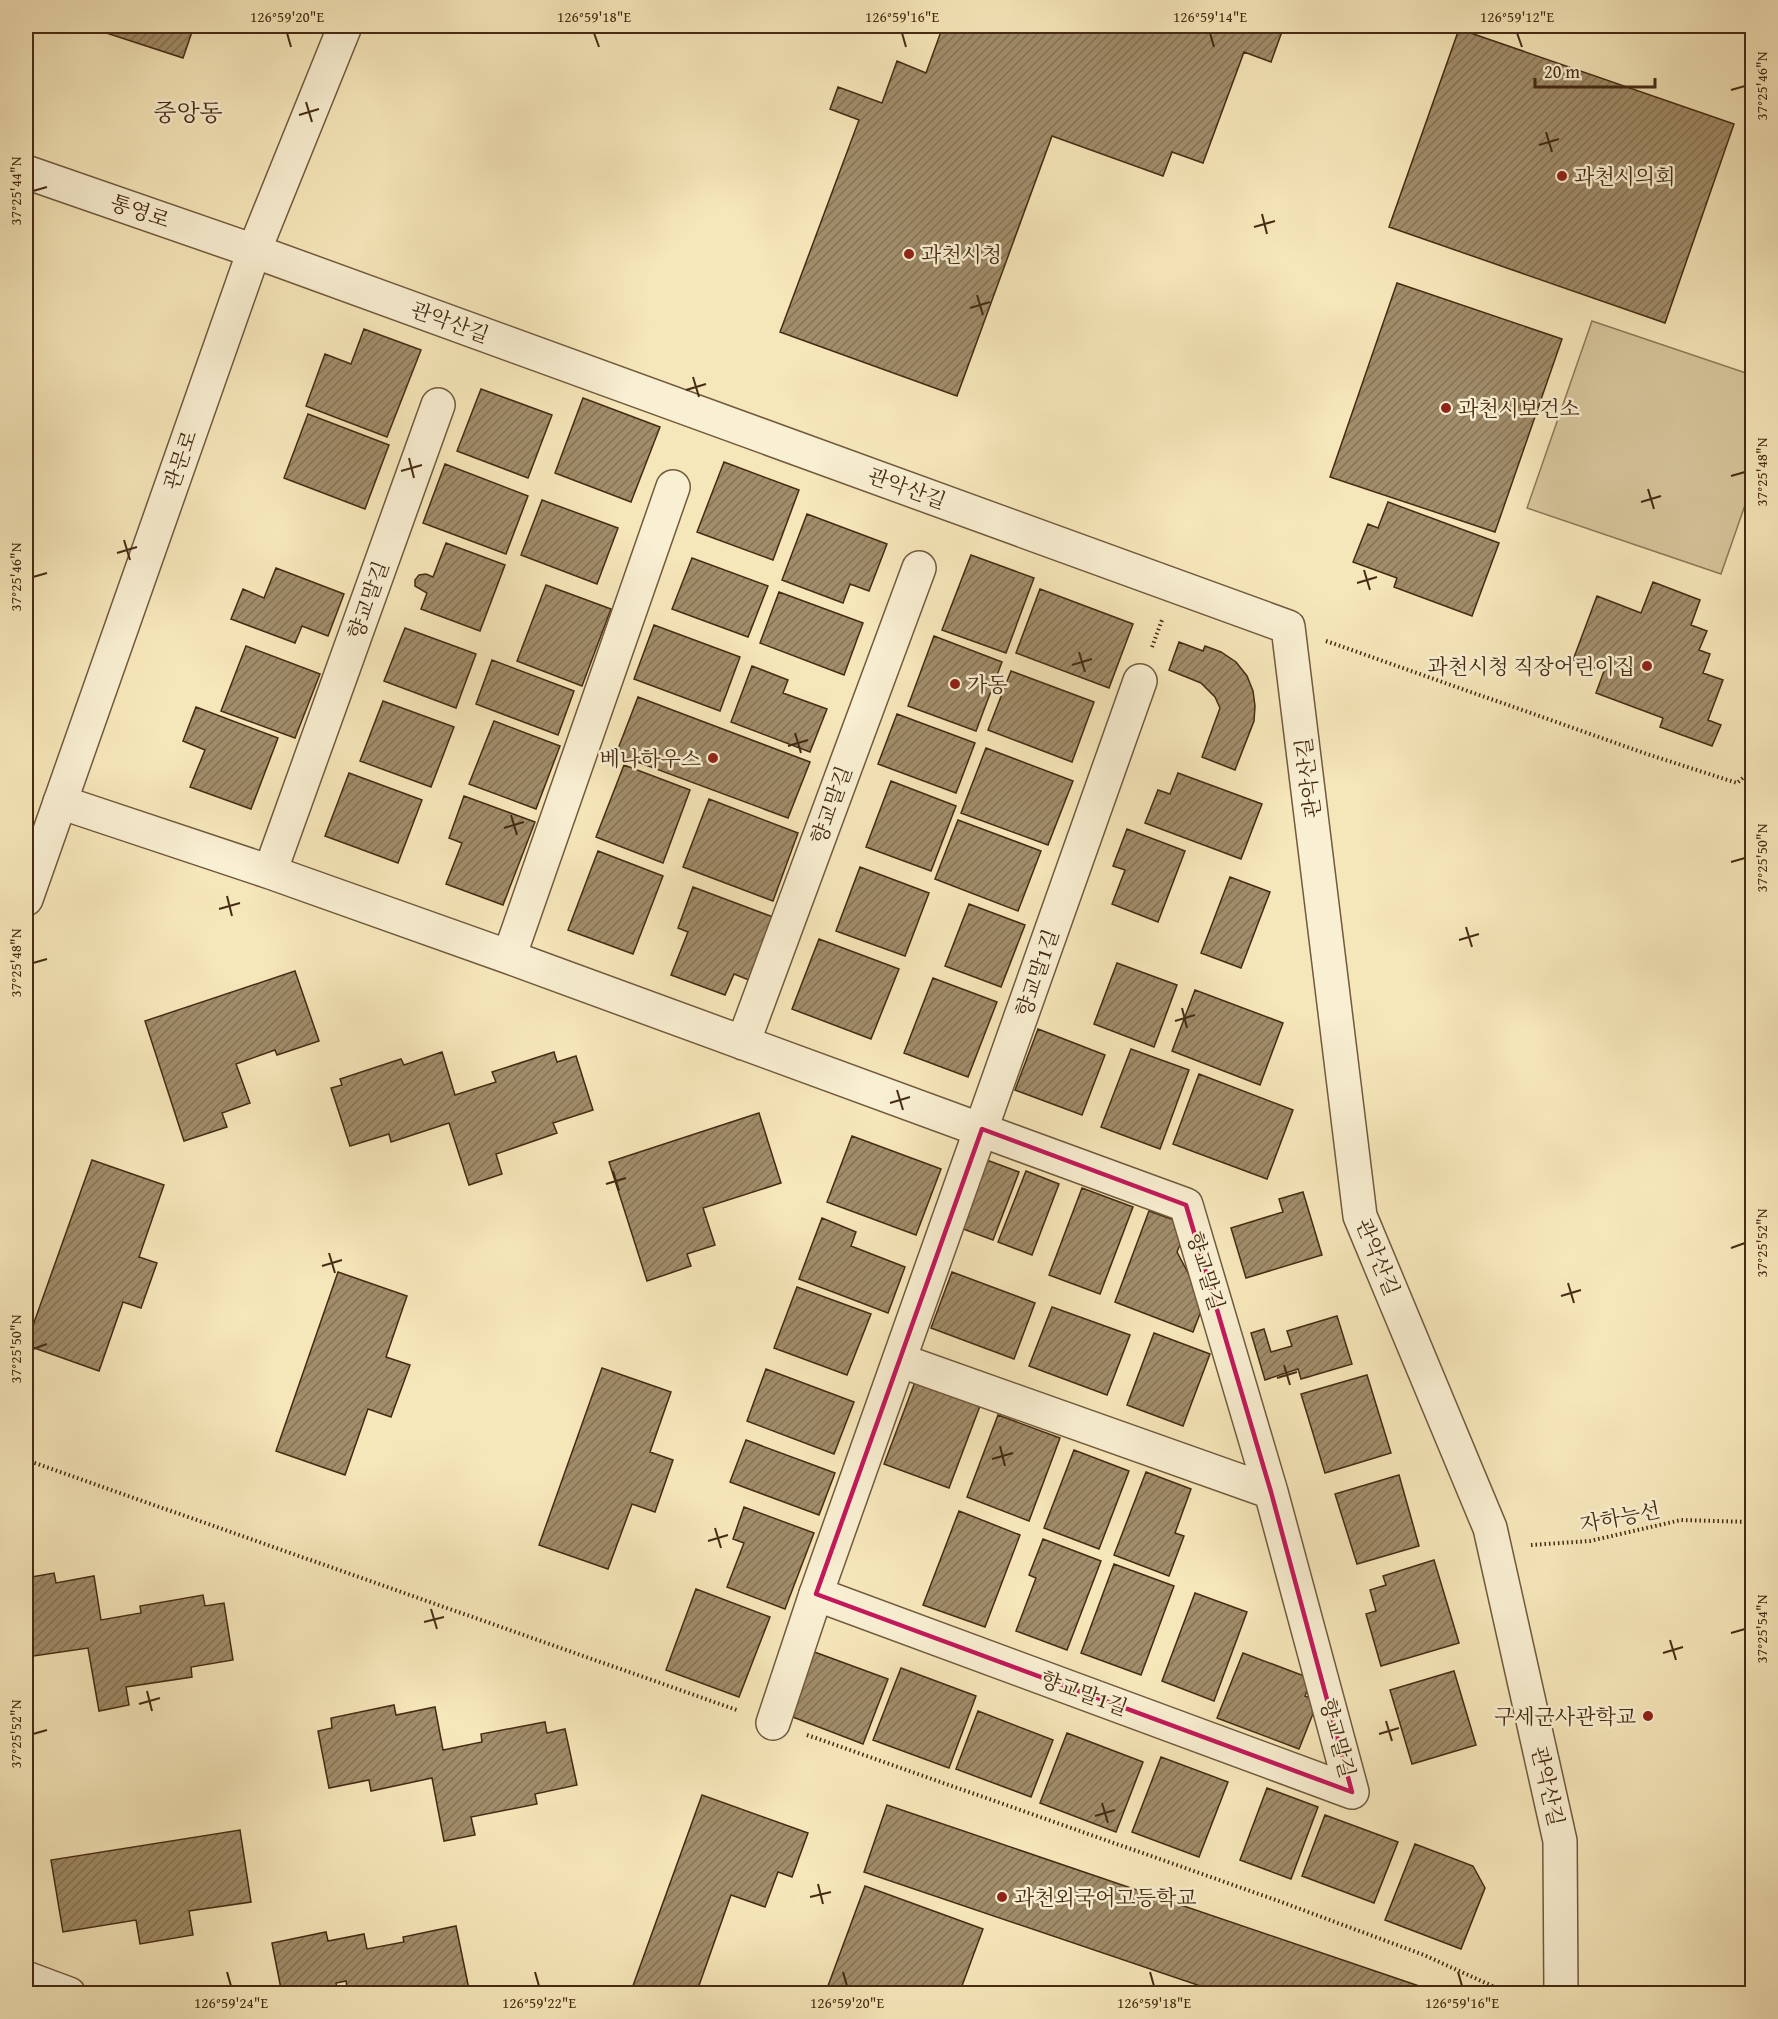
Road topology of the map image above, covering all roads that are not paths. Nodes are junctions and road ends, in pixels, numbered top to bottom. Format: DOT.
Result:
graph roads {
  1 [pos="345,26"];
  2 [pos="26,172"];
  3 [pos="254,251"];
  4 [pos="438,405"];
  5 [pos="673,487"];
  6 [pos="919,568"];
  7 [pos="1140,681"];
  8 [pos="60,802"];
  9 [pos="270,872"];
  10 [pos="26,899"];
  11 [pos="509,957"];
  12 [pos="743,1042"];
  13 [pos="982,1129"];
  14 [pos="899,1360"];
  15 [pos="1271,1492"];
  16 [pos="816,1594"];
  17 [pos="773,1723"];
  18 [pos="1352,1792"];
  19 [pos="26,1978"];
  20 [pos="69,1994"];
  21 [pos="1562,1994"];
  1 -- 3 [label="street, 관문로"];
  2 -- 3 [label="street, 통영로"];
  3 -- 8 [label="street, 관문로"];
  3 -- 21 [label="street, 관악산길"];
  4 -- 9 [label="street, 향교말길"];
  5 -- 11 [label="street"];
  6 -- 12 [label="street, 향교말길"];
  7 -- 13 [label="street, 향교말1길"];
  8 -- 9 [label="street, 향교말길"];
  8 -- 10 [label="street, 관문로"];
  9 -- 11 [label="street, 향교말길"];
  11 -- 12 [label="street, 향교말길"];
  12 -- 13 [label="street, 향교말길"];
  13 -- 14 [label="street, 향교말1길"];
  13 -- 15 [label="street, 향교말길"];
  14 -- 15 [label="street"];
  14 -- 16 [label="street, 향교말1길"];
  15 -- 18 [label="street, 향교말길"];
  16 -- 17 [label="street, 향교말1길"];
  16 -- 18 [label="street, 향교말1길"];
  19 -- 20 [label="street"];
}
